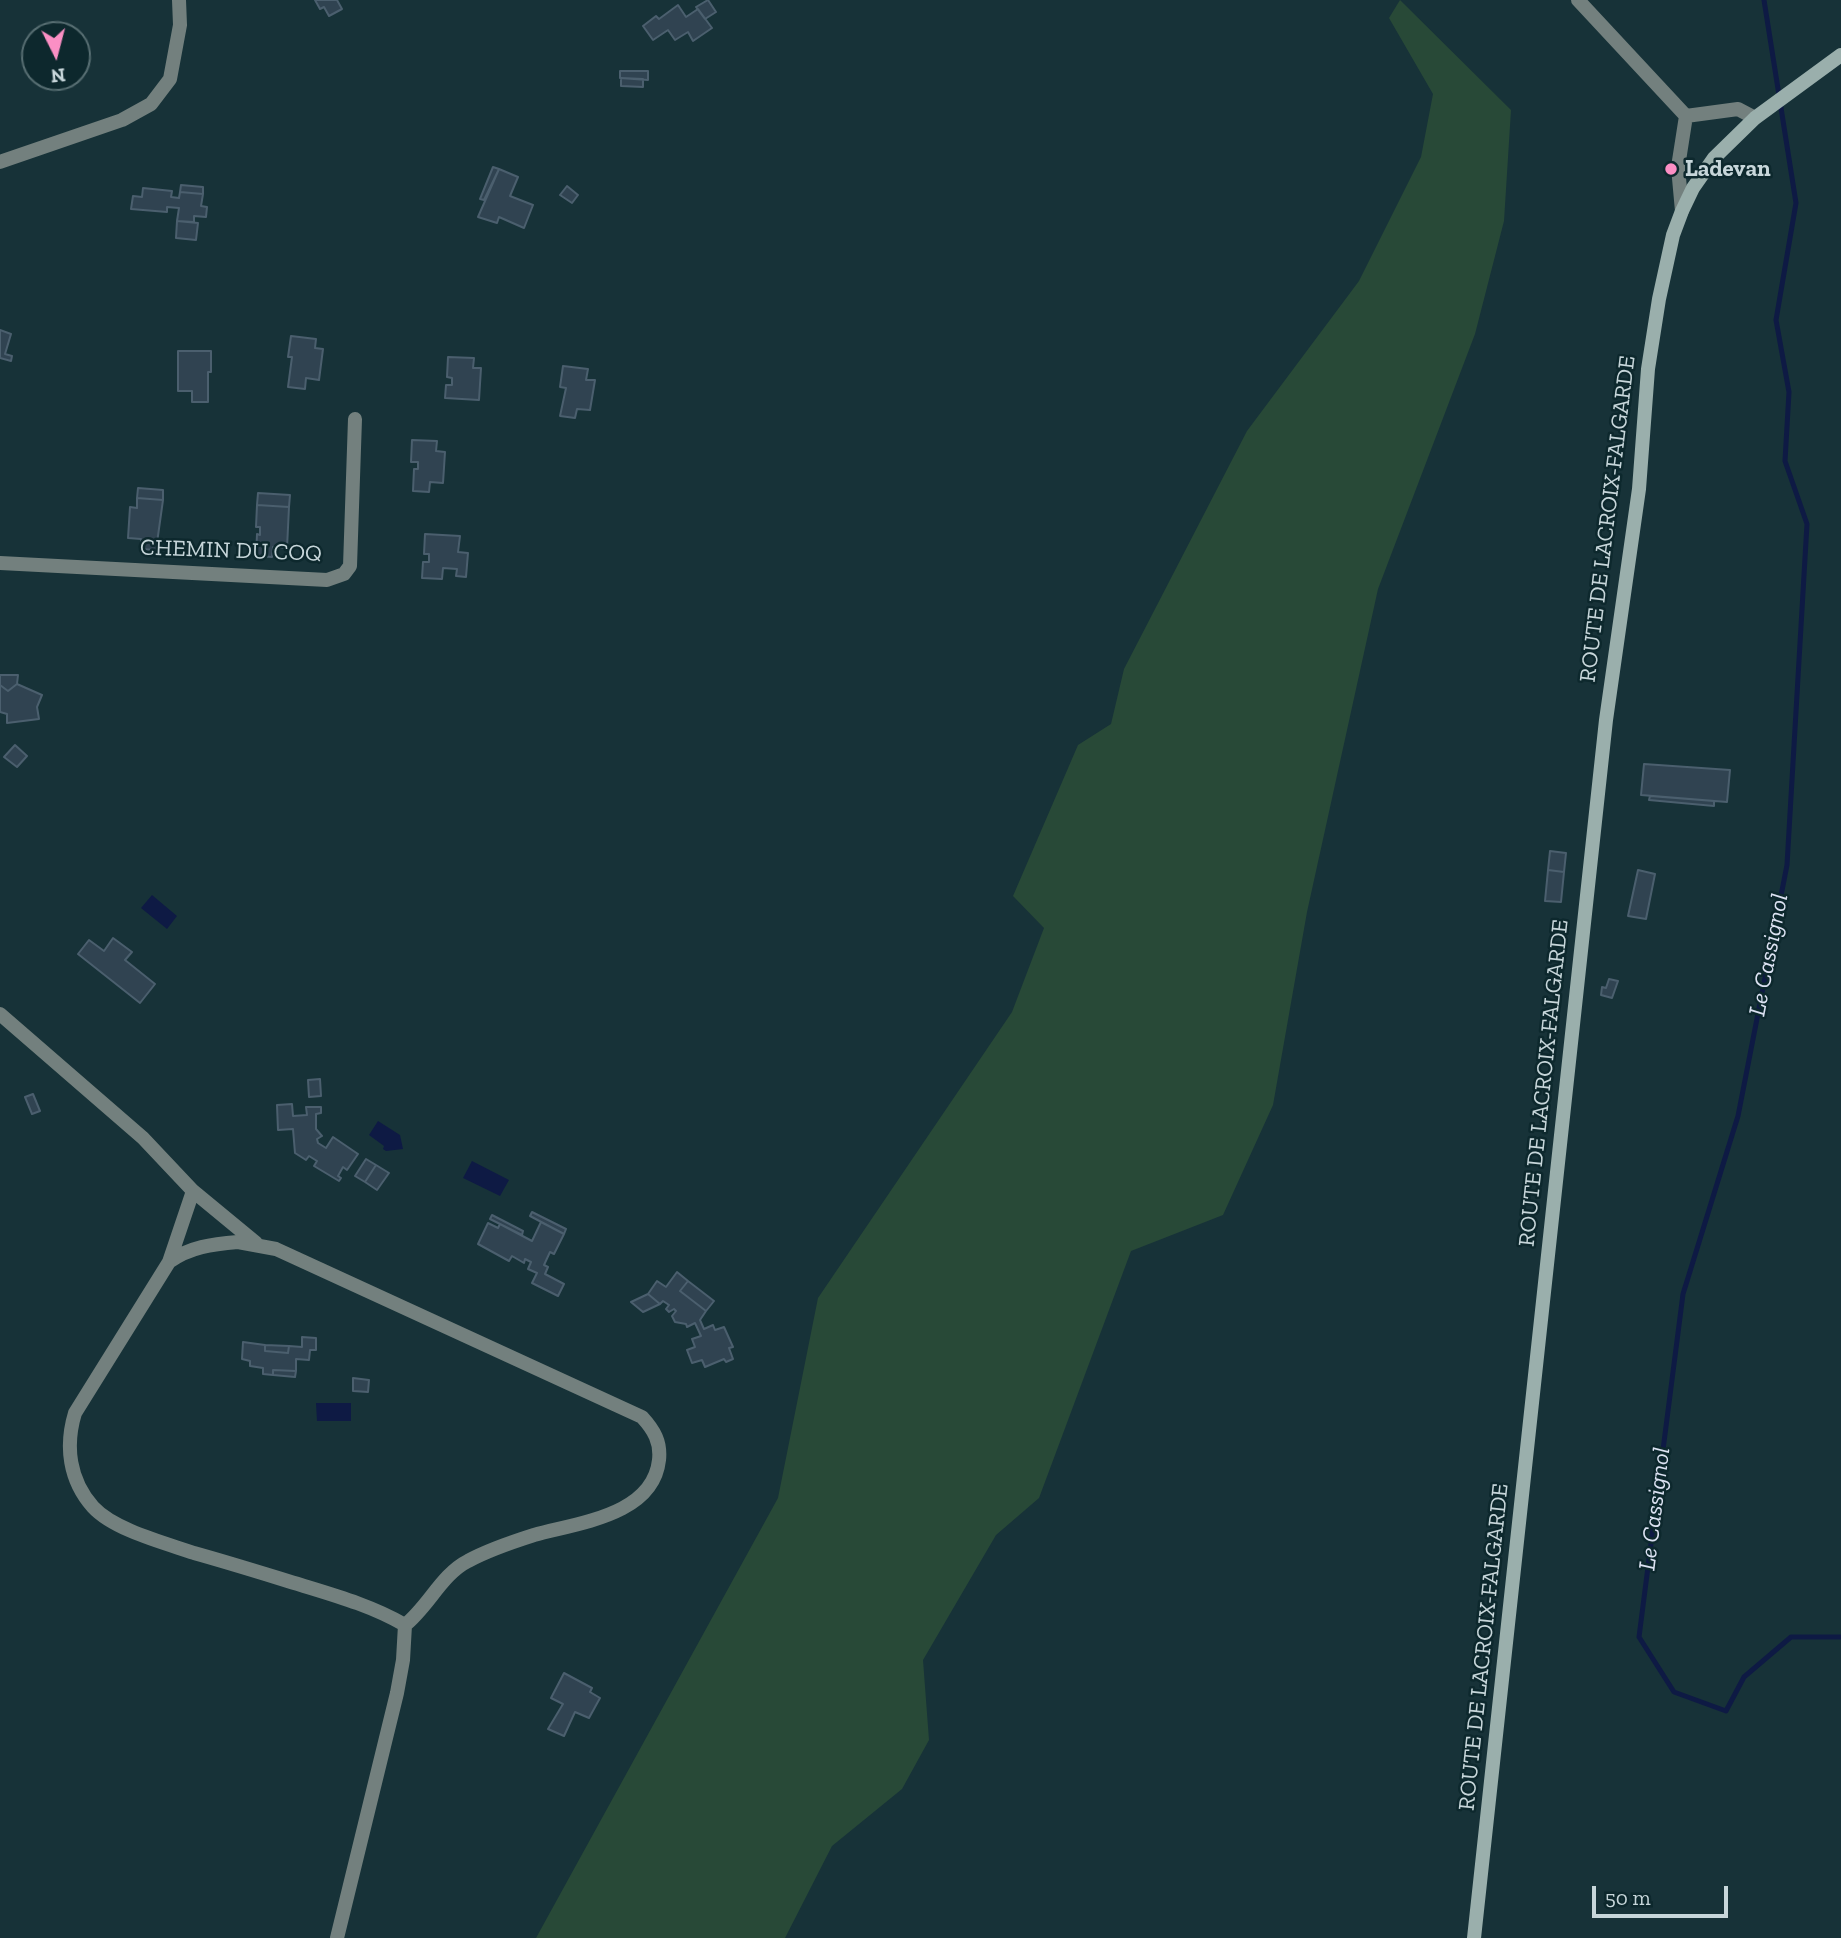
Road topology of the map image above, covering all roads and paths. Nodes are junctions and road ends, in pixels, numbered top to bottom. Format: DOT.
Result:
graph roads {
  1 [pos="178,0"];
  2 [pos="1578,0"];
  3 [pos="1838,57"];
  4 [pos="1758,116"];
  5 [pos="1686,117"];
  6 [pos="0,162"];
  7 [pos="1682,211"];
  8 [pos="355,419"];
  9 [pos="0,563"];
  10 [pos="0,1014"];
  11 [pos="193,1191"];
  12 [pos="257,1244"];
  13 [pos="169,1262"];
  14 [pos="405,1625"];
  15 [pos="337,1938"];
  16 [pos="1474,1938"];
  1 -- 6 [label="street"];
  2 -- 5 [label="street"];
  3 -- 4 [label="main road, ROUTE DE LACROIX-FALGARDE"];
  4 -- 5 [label="street"];
  4 -- 7 [label="main road, ROUTE DE LACROIX-FALGARDE"];
  5 -- 7 [label="street"];
  7 -- 16 [label="main road, ROUTE DE LACROIX-FALGARDE"];
  8 -- 9 [label="street, CHEMIN DU COQ"];
  10 -- 11 [label="street"];
  11 -- 12 [label="street"];
  11 -- 13 [label="street"];
  12 -- 13 [label="street"];
  12 -- 14 [label="street"];
  13 -- 14 [label="street"];
  14 -- 15 [label="street"];
}
